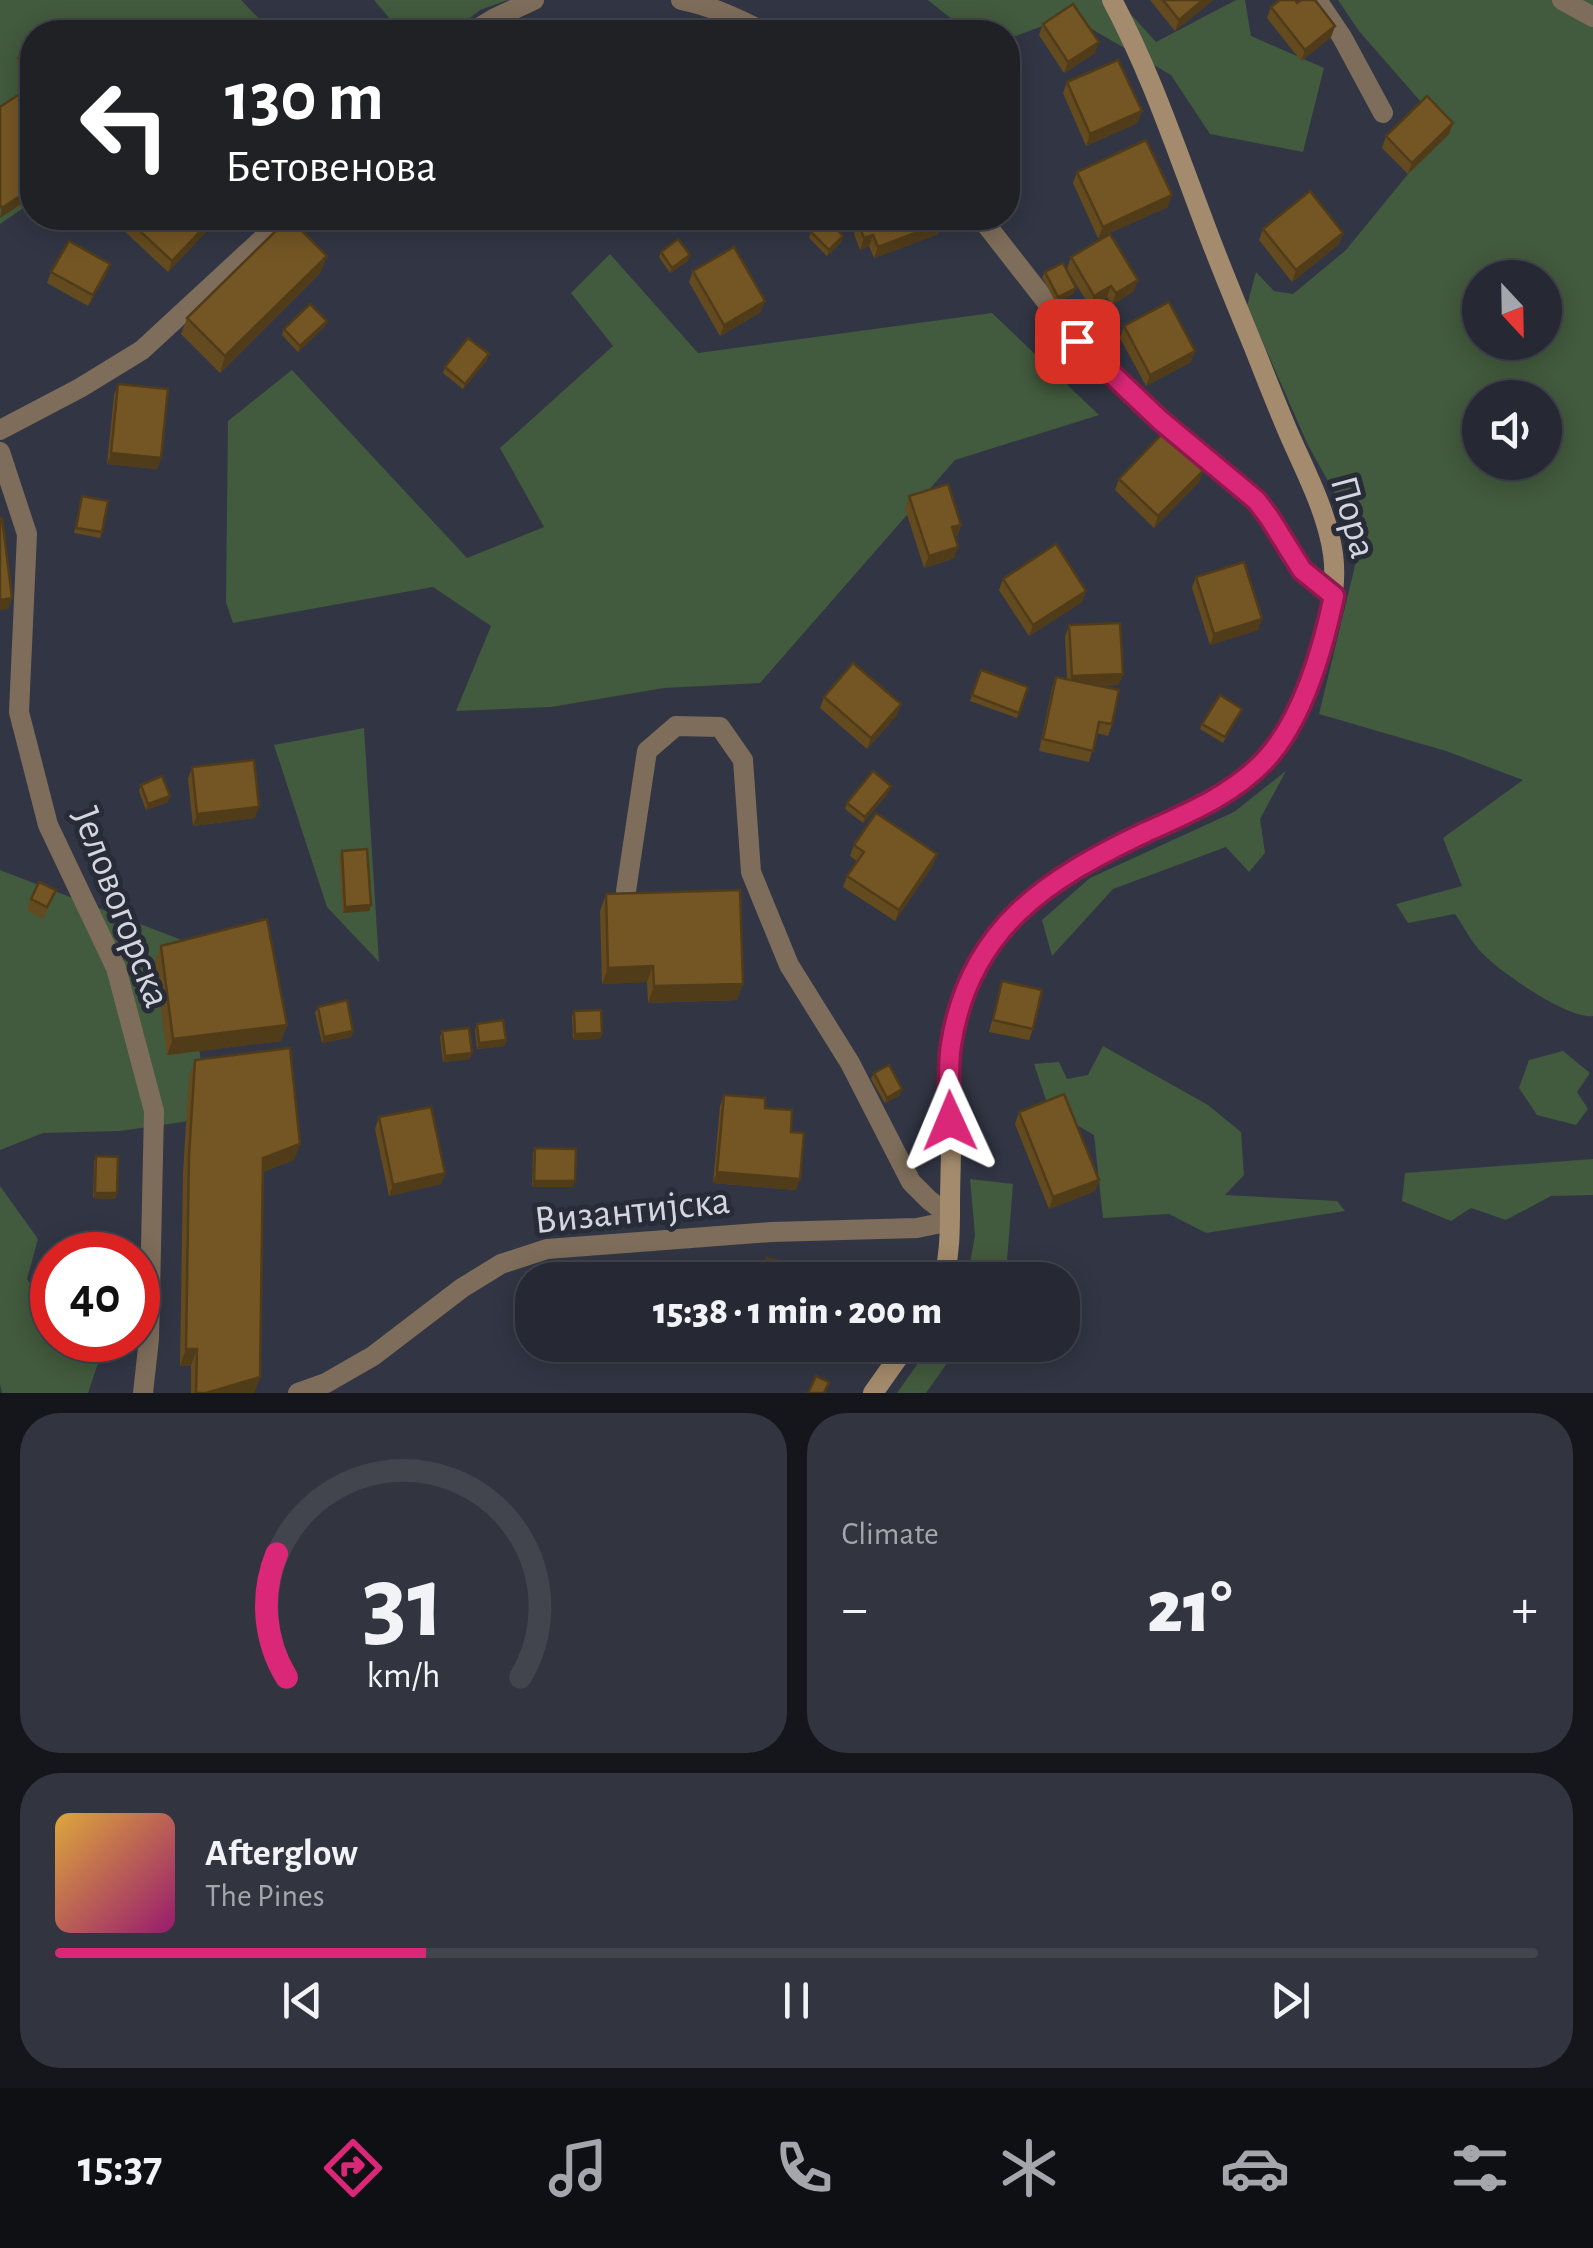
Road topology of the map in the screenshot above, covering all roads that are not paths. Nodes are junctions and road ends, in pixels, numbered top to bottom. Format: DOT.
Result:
graph roads {
  1 [pos="534,0"];
  2 [pos="682,0"];
  3 [pos="1112,0"];
  4 [pos="1317,0"];
  5 [pos="1562,0"];
  6 [pos="1593,18"];
  7 [pos="492,20"];
  8 [pos="737,20"];
  9 [pos="1383,113"];
  10 [pos="272,230"];
  11 [pos="990,230"];
  12 [pos="0,430"];
  13 [pos="0,452"];
  14 [pos="1334,596"];
  15 [pos="626,891"];
  16 [pos="950,1216"];
  17 [pos="948,1262"];
  18 [pos="895,1362"];
  19 [pos="144,1393"];
  20 [pos="298,1393"];
  21 [pos="874,1393"];
  1 -- 7 [label="street"];
  2 -- 8 [label="street"];
  3 -- 14 [label="street, Пора"];
  4 -- 9 [label="street"];
  5 -- 6 [label="street"];
  10 -- 12 [label="street"];
  11 -- 14 [label="street"];
  13 -- 19 [label="street, Јеловогорска"];
  14 -- 16 [label="street, Пора"];
  15 -- 16 [label="street"];
  16 -- 17 [label="street, Пора"];
  16 -- 20 [label="street, Византијска"];
  18 -- 21 [label="street"];
}
